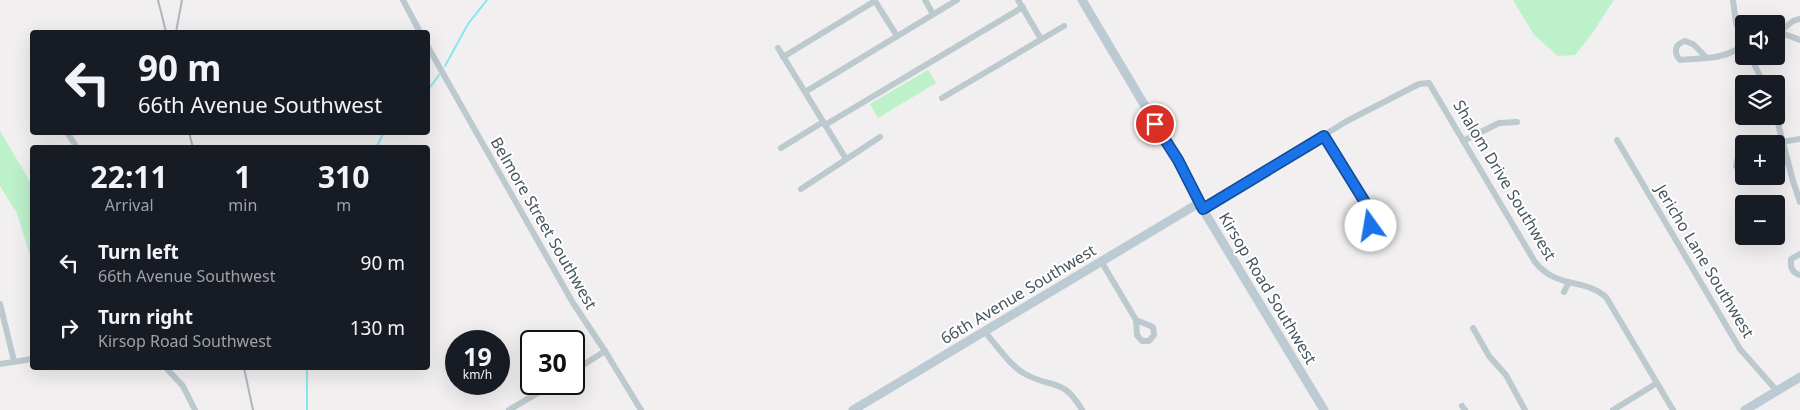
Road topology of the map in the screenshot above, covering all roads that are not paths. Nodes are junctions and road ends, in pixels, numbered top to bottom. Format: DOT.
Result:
graph roads {
  1 [pos="403,0"];
  2 [pos="924,0"];
  3 [pos="957,0"];
  4 [pos="1018,0"];
  5 [pos="1082,0"];
  6 [pos="1733,0"];
  7 [pos="1023,7"];
  8 [pos="933,14"];
  9 [pos="1735,15"];
  10 [pos="1800,19"];
  11 [pos="1064,26"];
  12 [pos="1785,27"];
  13 [pos="419,30"];
  14 [pos="1785,35"];
  15 [pos="897,36"];
  16 [pos="1042,39"];
  17 [pos="1800,40"];
  18 [pos="778,48"];
  19 [pos="430,51"];
  20 [pos="1735,52"];
  21 [pos="783,57"];
  22 [pos="1707,58"];
  23 [pos="1426,82"];
  24 [pos="805,92"];
  25 [pos="942,98"];
  26 [pos="1516,122"];
  27 [pos="824,124"];
  28 [pos="1324,136"];
  29 [pos="880,137"];
  30 [pos="1800,139"];
  31 [pos="1617,140"];
  32 [pos="1463,141"];
  33 [pos="1785,141"];
  34 [pos="781,148"];
  35 [pos="1785,149"];
  36 [pos="846,159"];
  37 [pos="1788,162"];
  38 [pos="1785,163"];
  39 [pos="801,189"];
  40 [pos="1800,202"];
  41 [pos="1201,206"];
  42 [pos="1369,236"];
  43 [pos="1800,254"];
  44 [pos="1101,261"];
  45 [pos="1800,275"];
  46 [pos="1568,284"];
  47 [pos="1564,292"];
  48 [pos="0,304"];
  49 [pos="1136,320"];
  50 [pos="1473,328"];
  51 [pos="984,332"];
  52 [pos="605,351"];
  53 [pos="30,359"];
  54 [pos="14,362"];
  55 [pos="0,364"];
  56 [pos="585,364"];
  57 [pos="168,370"];
  58 [pos="1800,377"];
  59 [pos="1657,383"];
  60 [pos="1777,391"];
  61 [pos="534,395"];
  62 [pos="194,410"];
  63 [pos="509,410"];
  64 [pos="641,410"];
  65 [pos="853,410"];
  66 [pos="1082,410"];
  67 [pos="1324,410"];
  68 [pos="1524,410"];
  69 [pos="1612,410"];
  70 [pos="1673,410"];
  71 [pos="1745,410"];
  1 -- 13 [label="street"];
  2 -- 8 [label="street"];
  3 -- 8 [label="street"];
  4 -- 7 [label="street"];
  5 -- 41 [label="street, Kirsop Road Southwest"];
  6 -- 9 [label="street"];
  7 -- 16 [label="street"];
  7 -- 27 [label="street"];
  8 -- 15 [label="street"];
  10 -- 12 [label="street"];
  11 -- 16 [label="street"];
  14 -- 17 [label="street"];
  15 -- 21 [label="street"];
  15 -- 24 [label="street"];
  16 -- 25 [label="street"];
  18 -- 21 [label="street"];
  19 -- 52 [label="street, Belmore Street Southwest"];
  20 -- 22 [label="street"];
  21 -- 24 [label="street"];
  22 -- 22 [label="street"];
  23 -- 28 [label="street, 66th Avenue Southwest"];
  23 -- 32 [label="street, Shalom Drive Southwest"];
  24 -- 27 [label="street"];
  26 -- 32 [label="street"];
  27 -- 34 [label="street"];
  27 -- 36 [label="street"];
  28 -- 41 [label="street, 66th Avenue Southwest"];
  28 -- 42 [label="street"];
  29 -- 36 [label="street"];
  30 -- 33 [label="street"];
  31 -- 60 [label="street, Jericho Lane Southwest"];
  32 -- 46 [label="street, Shalom Drive Southwest"];
  35 -- 37 [label="street"];
  36 -- 39 [label="street"];
  37 -- 38 [label="street"];
  37 -- 40 [label="street"];
  41 -- 44 [label="street, 66th Avenue Southwest"];
  41 -- 67 [label="street, Kirsop Road Southwest"];
  43 -- 45 [label="street"];
  44 -- 49 [label="street"];
  44 -- 51 [label="street, 66th Avenue Southwest"];
  46 -- 47 [label="street"];
  46 -- 59 [label="street, Shalom Drive Southwest"];
  48 -- 54 [label="street"];
  50 -- 68 [label="street"];
  51 -- 65 [label="street, 66th Avenue Southwest"];
  51 -- 66 [label="street"];
  52 -- 56 [label="street"];
  52 -- 64 [label="street, Belmore Street Southwest"];
  53 -- 54 [label="street"];
  54 -- 55 [label="street"];
  57 -- 62 [label="street"];
  58 -- 60 [label="street"];
  59 -- 69 [label="street"];
  59 -- 70 [label="street, Shalom Drive Southwest"];
  60 -- 71 [label="street"];
  61 -- 63 [label="street"];
}
